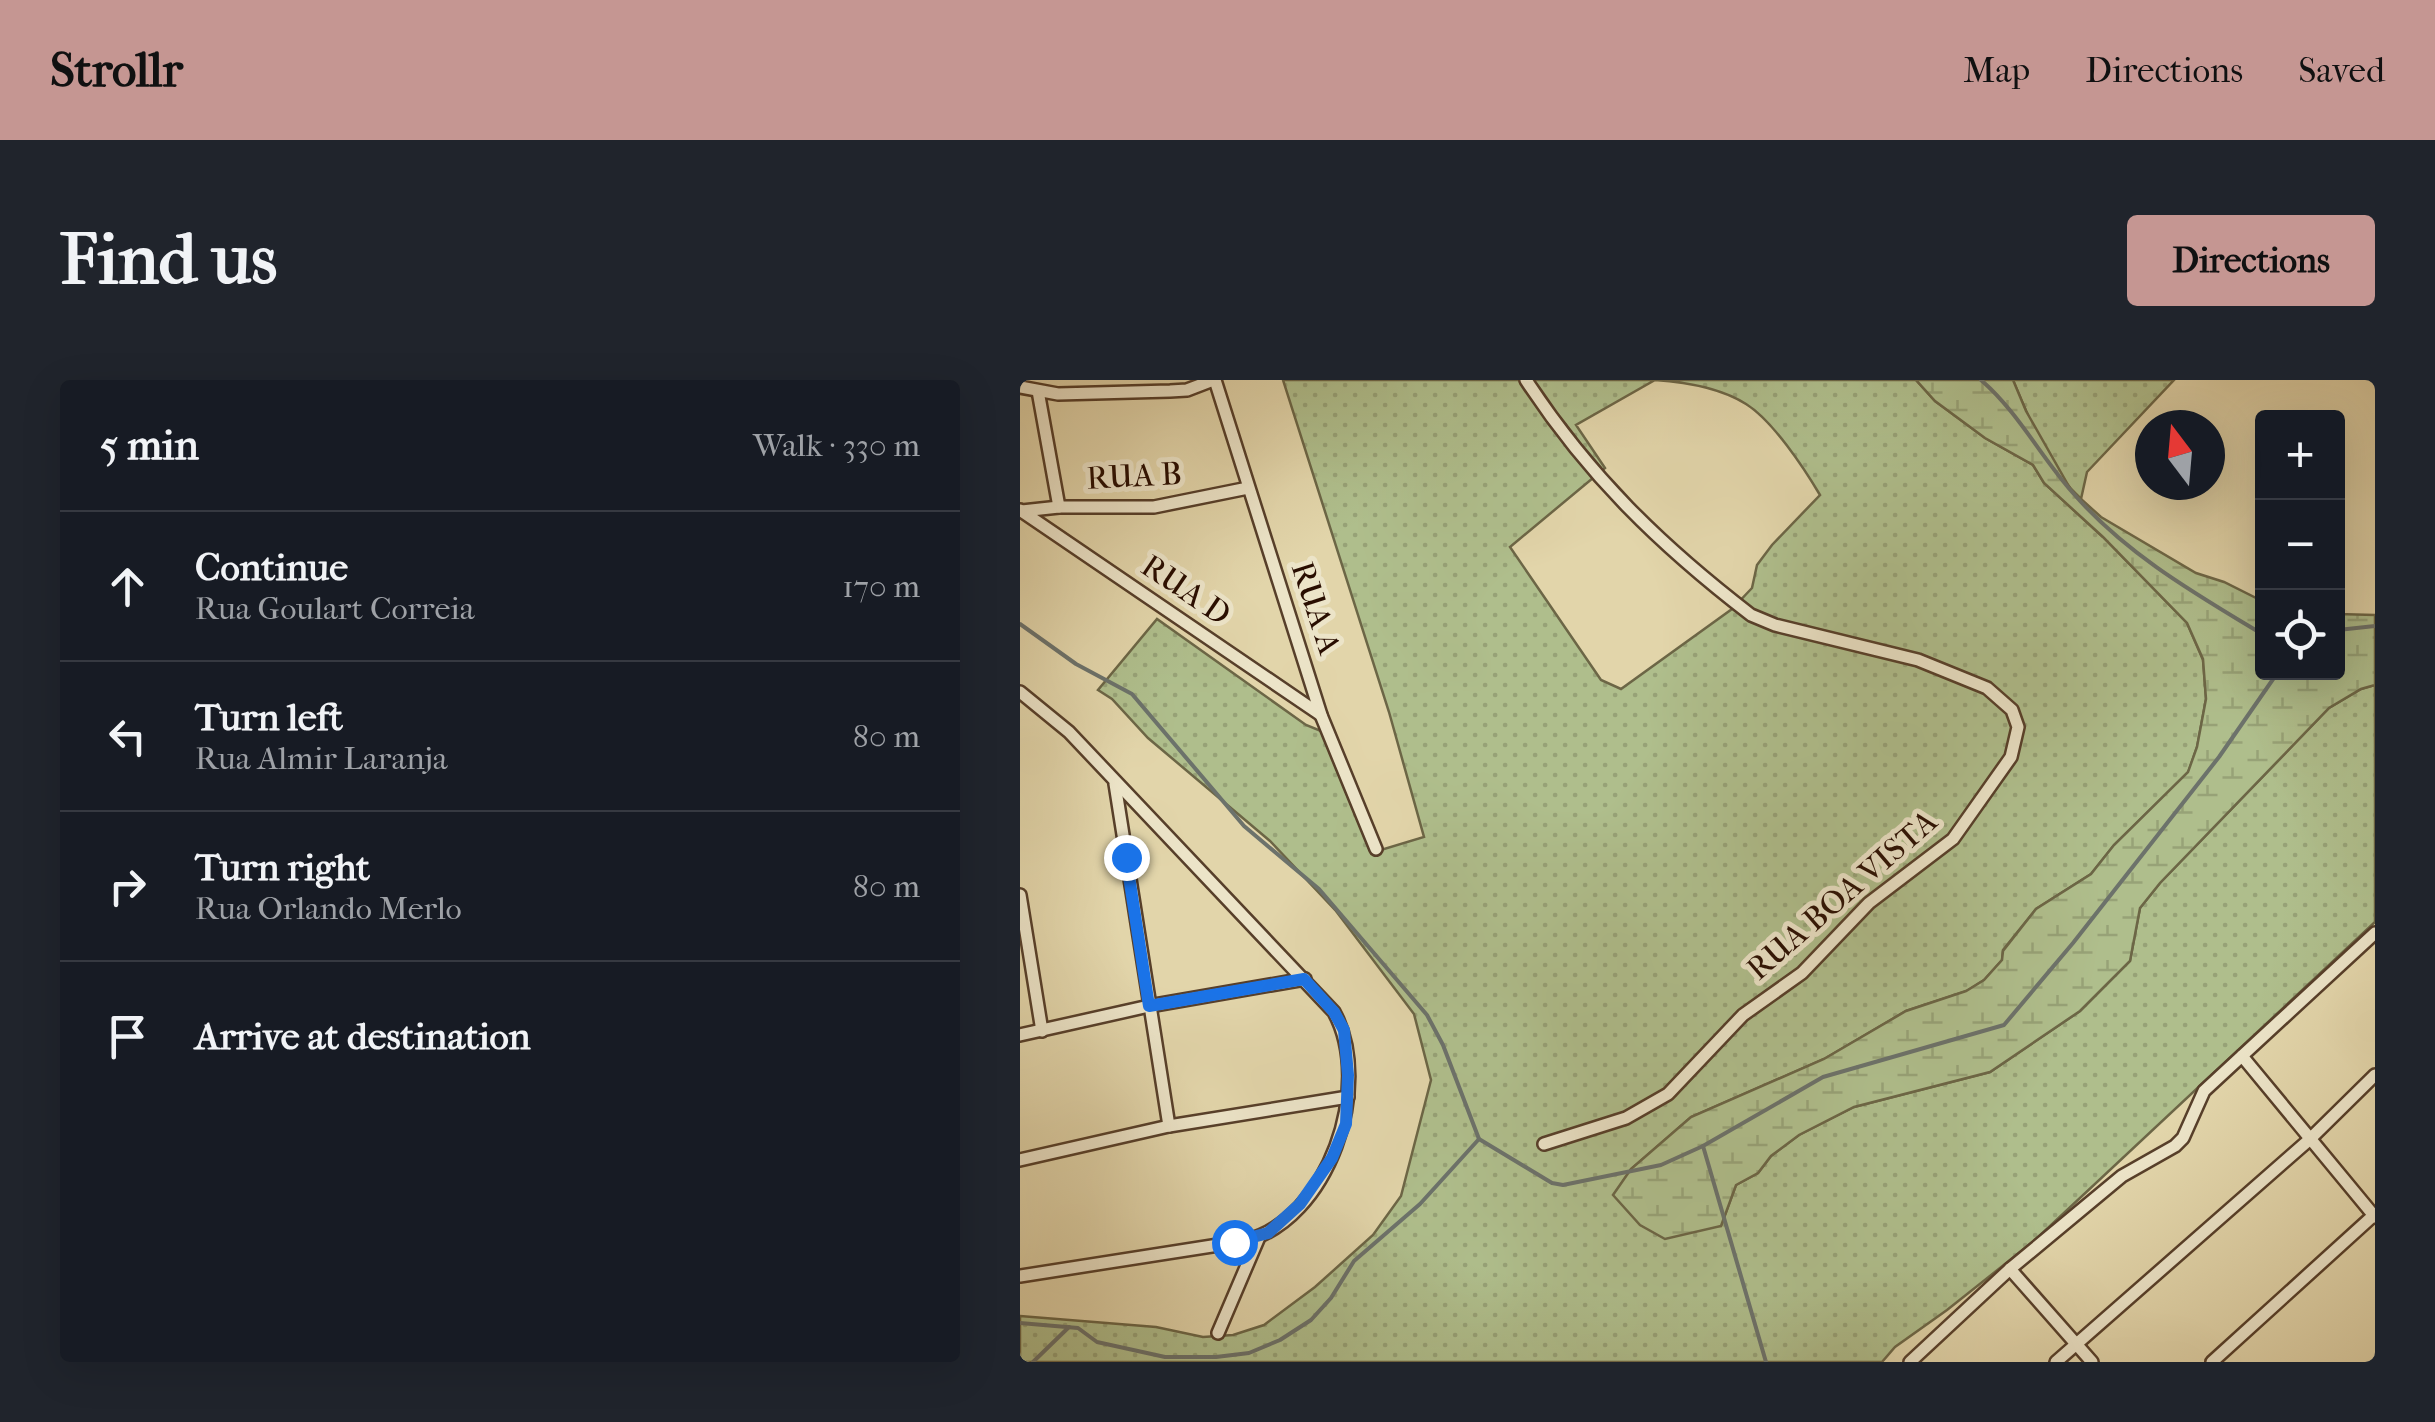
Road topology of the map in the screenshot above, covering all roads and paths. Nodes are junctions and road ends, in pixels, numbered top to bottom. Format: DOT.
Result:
graph roads {
  1 [pos="1214,380"];
  2 [pos="1526,380"];
  3 [pos="1020,387"];
  4 [pos="1038,392"];
  5 [pos="1248,488"];
  6 [pos="1059,507"];
  7 [pos="1021,510"];
  8 [pos="1020,692"];
  9 [pos="1321,716"];
  10 [pos="1115,783"];
  11 [pos="1376,849"];
  12 [pos="1020,895"];
  13 [pos="2375,933"];
  14 [pos="1025,962"];
  15 [pos="1304,979"];
  16 [pos="1149,1006"];
  17 [pos="1042,1031"];
  18 [pos="1020,1035"];
  19 [pos="2242,1056"];
  20 [pos="2375,1075"];
  21 [pos="1348,1098"];
  22 [pos="1168,1126"];
  23 [pos="2310,1140"];
  24 [pos="1544,1144"];
  25 [pos="1020,1160"];
  26 [pos="2375,1215"];
  27 [pos="1259,1237"];
  28 [pos="2010,1269"];
  29 [pos="1020,1276"];
  30 [pos="1218,1333"];
  31 [pos="2076,1343"];
  32 [pos="1910,1362"];
  33 [pos="2056,1362"];
  34 [pos="2092,1362"];
  35 [pos="2212,1362"];
  1 -- 4 [label="street"];
  1 -- 5 [label="street, RUA A"];
  2 -- 24 [label="street, RUA BOA VISTA"];
  3 -- 4 [label="street"];
  4 -- 6 [label="street"];
  5 -- 6 [label="street, RUA B"];
  5 -- 9 [label="street, RUA A"];
  6 -- 7 [label="street, RUA B"];
  7 -- 9 [label="street, RUA D"];
  8 -- 10 [label="street"];
  9 -- 11 [label="street, RUA A"];
  10 -- 15 [label="street"];
  10 -- 16 [label="street"];
  12 -- 14 [label="street"];
  13 -- 19 [label="street"];
  14 -- 17 [label="street"];
  15 -- 16 [label="street"];
  15 -- 21 [label="street"];
  16 -- 17 [label="street"];
  16 -- 22 [label="street"];
  17 -- 18 [label="street"];
  19 -- 23 [label="street"];
  19 -- 28 [label="street"];
  20 -- 23 [label="street"];
  21 -- 22 [label="street"];
  21 -- 27 [label="street"];
  22 -- 25 [label="street"];
  23 -- 26 [label="street"];
  23 -- 31 [label="street"];
  26 -- 35 [label="street"];
  27 -- 29 [label="street"];
  27 -- 30 [label="street"];
  28 -- 31 [label="street"];
  28 -- 32 [label="street"];
  31 -- 33 [label="street"];
  31 -- 34 [label="street"];
}
